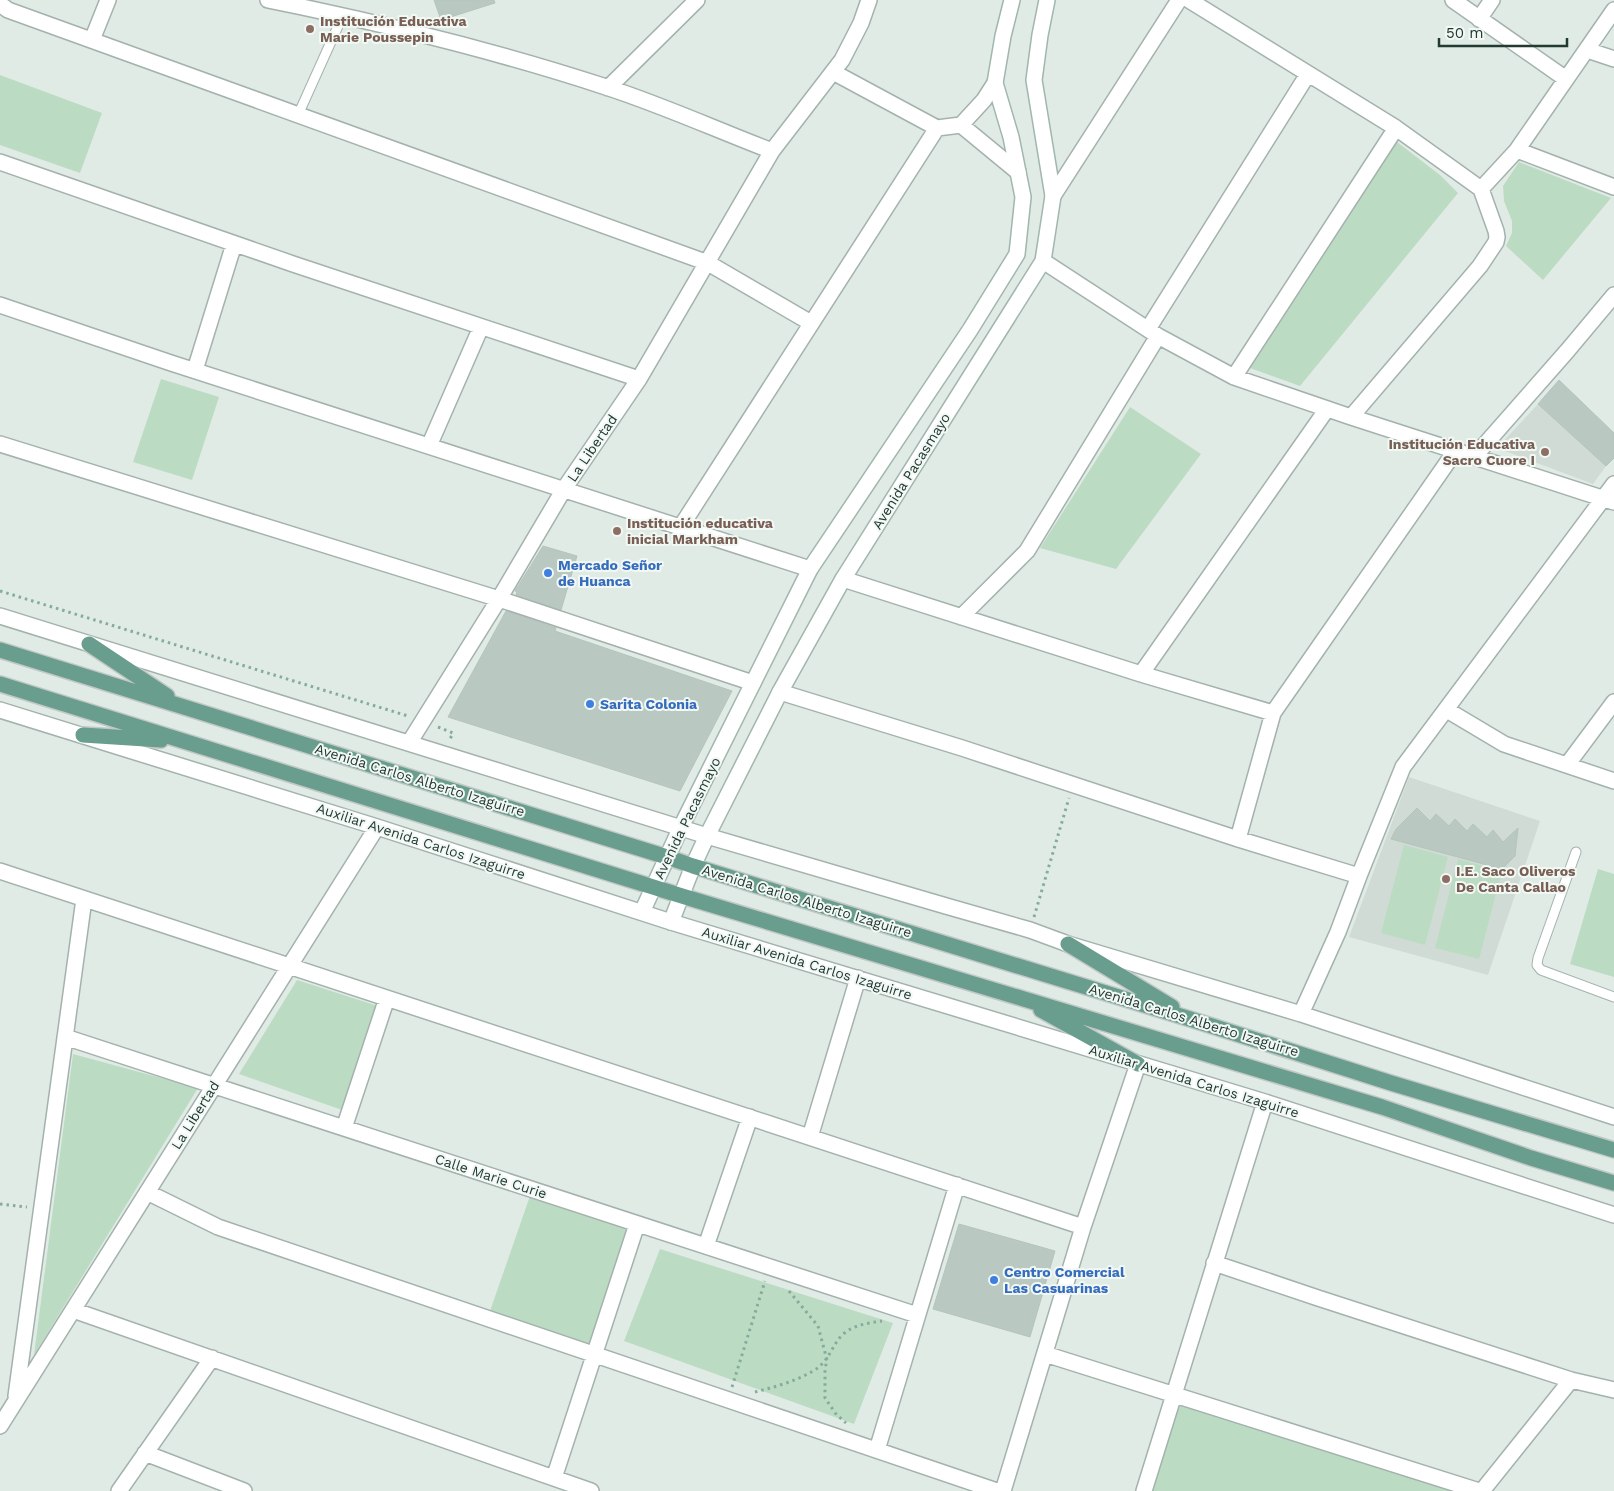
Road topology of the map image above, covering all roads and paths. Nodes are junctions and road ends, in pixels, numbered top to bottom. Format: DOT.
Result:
graph roads {
  1 [pos="108,0"];
  2 [pos="268,0"];
  3 [pos="697,0"];
  4 [pos="869,0"];
  5 [pos="1012,0"];
  6 [pos="1047,0"];
  7 [pos="1179,0"];
  8 [pos="1189,0"];
  9 [pos="1453,0"];
  10 [pos="1492,0"];
  11 [pos="1614,10"];
  12 [pos="3,11"];
  13 [pos="344,15"];
  14 [pos="1479,19"];
  15 [pos="92,40"];
  16 [pos="1587,50"];
  17 [pos="1614,58"];
  18 [pos="833,72"];
  19 [pos="1308,74"];
  20 [pos="1566,79"];
  21 [pos="994,83"];
  22 [pos="608,88"];
  23 [pos="298,115"];
  24 [pos="961,125"];
  25 [pos="937,128"];
  26 [pos="1396,128"];
  27 [pos="1517,150"];
  28 [pos="772,151"];
  29 [pos="0,162"];
  30 [pos="1018,172"];
  31 [pos="1614,187"];
  32 [pos="1481,189"];
  33 [pos="1052,196"];
  34 [pos="234,244"];
  35 [pos="1042,261"];
  36 [pos="708,263"];
  37 [pos="1614,295"];
  38 [pos="0,305"];
  39 [pos="811,322"];
  40 [pos="481,327"];
  41 [pos="970,330"];
  42 [pos="1153,333"];
  43 [pos="991,343"];
  44 [pos="195,370"];
  45 [pos="1234,377"];
  46 [pos="639,379"];
  47 [pos="1327,409"];
  48 [pos="1351,417"];
  49 [pos="0,444"];
  50 [pos="429,446"];
  51 [pos="1456,450"];
  52 [pos="1474,457"];
  53 [pos="1614,484"];
  54 [pos="564,489"];
  55 [pos="1609,500"];
  56 [pos="680,528"];
  57 [pos="810,569"];
  58 [pos="843,579"];
  59 [pos="0,591"];
  60 [pos="499,599"];
  61 [pos="0,616"];
  62 [pos="961,617"];
  63 [pos="89,644"];
  64 [pos="0,650"];
  65 [pos="1140,674"];
  66 [pos="753,683"];
  67 [pos="0,684"];
  68 [pos="780,692"];
  69 [pos="1614,702"];
  70 [pos="180,706"];
  71 [pos="0,710"];
  72 [pos="1447,710"];
  73 [pos="1273,713"];
  74 [pos="422,721"];
  75 [pos="82,735"];
  76 [pos="186,741"];
  77 [pos="409,742"];
  78 [pos="444,753"];
  79 [pos="1567,765"];
  80 [pos="1614,782"];
  81 [pos="1073,784"];
  82 [pos="377,827"];
  83 [pos="681,827"];
  84 [pos="708,836"];
  85 [pos="1238,839"];
  86 [pos="1576,852"];
  87 [pos="668,857"];
  88 [pos="693,866"];
  89 [pos="0,871"];
  90 [pos="1359,876"];
  91 [pos="654,886"];
  92 [pos="682,896"];
  93 [pos="84,899"];
  94 [pos="642,912"];
  95 [pos="672,922"];
  96 [pos="1030,930"];
  97 [pos="1068,944"];
  98 [pos="289,966"];
  99 [pos="858,978"];
  100 [pos="1013,995"];
  101 [pos="1614,997"];
  102 [pos="387,998"];
  103 [pos="1301,1014"];
  104 [pos="1190,1019"];
  105 [pos="65,1037"];
  106 [pos="1138,1064"];
  107 [pos="1391,1083"];
  108 [pos="214,1085"];
  109 [pos="1265,1102"];
  110 [pos="1382,1108"];
  111 [pos="1613,1111"];
  112 [pos="750,1118"];
  113 [pos="344,1128"];
  114 [pos="810,1137"];
  115 [pos="1614,1150"];
  116 [pos="1614,1183"];
  117 [pos="957,1185"];
  118 [pos="147,1192"];
  119 [pos="0,1204"];
  120 [pos="41,1209"];
  121 [pos="1614,1216"];
  122 [pos="637,1224"];
  123 [pos="1084,1227"];
  124 [pos="706,1246"];
  125 [pos="1214,1263"];
  126 [pos="770,1267"];
  127 [pos="788,1289"];
  128 [pos="73,1310"];
  129 [pos="917,1315"];
  130 [pos="889,1320"];
  131 [pos="595,1354"];
  132 [pos="1044,1354"];
  133 [pos="212,1358"];
  134 [pos="827,1360"];
  135 [pos="1571,1380"];
  136 [pos="1614,1390"];
  137 [pos="753,1393"];
  138 [pos="1174,1395"];
  139 [pos="728,1399"];
  140 [pos="15,1403"];
  141 [pos="0,1426"];
  142 [pos="849,1426"];
  143 [pos="877,1450"];
  144 [pos="145,1454"];
  145 [pos="554,1478"];
  146 [pos="119,1491"];
  147 [pos="244,1491"];
  148 [pos="591,1491"];
  149 [pos="997,1491"];
  150 [pos="1003,1491"];
  151 [pos="1144,1491"];
  152 [pos="1480,1491"];
  1 -- 15 [label="street"];
  2 -- 13 [label="street"];
  3 -- 22 [label="street"];
  4 -- 18 [label="street, La Libertad"];
  5 -- 21 [label="street, Avenida Pacasmayo"];
  6 -- 33 [label="street, Avenida Pacasmayo"];
  7 -- 33 [label="street"];
  8 -- 19 [label="street"];
  9 -- 14 [label="street"];
  10 -- 14 [label="street"];
  11 -- 16 [label="street"];
  12 -- 15 [label="street"];
  13 -- 22 [label="street"];
  13 -- 23 [label="lane"];
  14 -- 20 [label="street"];
  15 -- 23 [label="street"];
  16 -- 17 [label="street"];
  16 -- 20 [label="street"];
  18 -- 25 [label="street"];
  18 -- 28 [label="street, La Libertad"];
  19 -- 26 [label="street"];
  19 -- 42 [label="street"];
  20 -- 27 [label="street"];
  21 -- 24 [label="street"];
  21 -- 30 [label="street, Avenida Pacasmayo"];
  22 -- 28 [label="street"];
  23 -- 36 [label="street"];
  24 -- 25 [label="street"];
  24 -- 30 [label="street"];
  25 -- 39 [label="street"];
  26 -- 32 [label="street"];
  26 -- 45 [label="street"];
  27 -- 31 [label="street"];
  27 -- 32 [label="street"];
  28 -- 36 [label="street, La Libertad"];
  29 -- 34 [label="street"];
  30 -- 41 [label="street, Avenida Pacasmayo"];
  32 -- 48 [label="street"];
  33 -- 35 [label="street, Avenida Pacasmayo"];
  34 -- 40 [label="street"];
  34 -- 44 [label="street"];
  35 -- 42 [label="street"];
  35 -- 43 [label="street, Avenida Pacasmayo"];
  36 -- 39 [label="street"];
  36 -- 46 [label="street, La Libertad"];
  37 -- 52 [label="street"];
  38 -- 44 [label="street"];
  39 -- 56 [label="street"];
  40 -- 46 [label="street"];
  40 -- 50 [label="street"];
  41 -- 43 [label="street"];
  41 -- 57 [label="street, Avenida Pacasmayo"];
  42 -- 45 [label="street"];
  42 -- 62 [label="street"];
  43 -- 58 [label="street, Avenida Pacasmayo"];
  44 -- 50 [label="street"];
  45 -- 47 [label="street"];
  46 -- 54 [label="street, La Libertad"];
  47 -- 48 [label="street"];
  47 -- 65 [label="street"];
  48 -- 51 [label="street"];
  49 -- 60 [label="street"];
  50 -- 54 [label="street"];
  51 -- 52 [label="street"];
  51 -- 73 [label="street"];
  52 -- 55 [label="street"];
  53 -- 55 [label="street"];
  54 -- 56 [label="street"];
  54 -- 60 [label="street, La Libertad"];
  55 -- 72 [label="street"];
  56 -- 57 [label="street"];
  57 -- 66 [label="street, Avenida Pacasmayo"];
  58 -- 62 [label="street"];
  58 -- 68 [label="street, Avenida Pacasmayo"];
  59 -- 74 [label="path"];
  60 -- 66 [label="street"];
  60 -- 74 [label="street, La Libertad"];
  61 -- 63 [label="street"];
  62 -- 65 [label="street"];
  63 -- 70 [label="main road"];
  63 -- 77 [label="street"];
  64 -- 70 [label="main road, Avenida Carlos Alberto Izaguirre"];
  65 -- 73 [label="street"];
  66 -- 83 [label="street, Avenida Pacasmayo"];
  67 -- 76 [label="main road, Avenida Carlos Alberto Izaguirre"];
  68 -- 81 [label="street"];
  68 -- 84 [label="street, Avenida Pacasmayo"];
  69 -- 79 [label="street"];
  70 -- 87 [label="main road, Avenida Carlos Alberto Izaguirre"];
  71 -- 75 [label="street, Auxiliar Avenida Carlos Izaguirre"];
  72 -- 79 [label="street"];
  72 -- 90 [label="street"];
  73 -- 85 [label="street"];
  74 -- 77 [label="street, La Libertad"];
  74 -- 78 [label="path"];
  75 -- 76 [label="main road"];
  75 -- 82 [label="street, Auxiliar Avenida Carlos Izaguirre"];
  76 -- 91 [label="main road, Avenida Carlos Alberto Izaguirre"];
  77 -- 78 [label="street"];
  78 -- 83 [label="street"];
  79 -- 80 [label="street"];
  81 -- 85 [label="street"];
  81 -- 96 [label="path"];
  82 -- 94 [label="street, Auxiliar Avenida Carlos Izaguirre"];
  82 -- 98 [label="street, La Libertad"];
  83 -- 84 [label="street"];
  83 -- 87 [label="street, Avenida Pacasmayo"];
  84 -- 88 [label="street, Avenida Pacasmayo"];
  84 -- 96 [label="street"];
  85 -- 90 [label="street"];
  86 -- 101 [label="lane"];
  87 -- 88 [label="main road, Avenida Carlos Alberto Izaguirre"];
  87 -- 91 [label="street, Avenida Pacasmayo"];
  88 -- 92 [label="street, Avenida Pacasmayo"];
  88 -- 104 [label="main road, Avenida Carlos Alberto Izaguirre"];
  89 -- 93 [label="street"];
  90 -- 103 [label="street"];
  91 -- 92 [label="main road, Avenida Carlos Alberto Izaguirre"];
  91 -- 94 [label="street, Avenida Pacasmayo"];
  92 -- 95 [label="street, Avenida Pacasmayo"];
  92 -- 100 [label="main road, Avenida Carlos Alberto Izaguirre"];
  93 -- 98 [label="street"];
  93 -- 105 [label="street"];
  94 -- 95 [label="street, Auxiliar Avenida Carlos Izaguirre"];
  95 -- 99 [label="street, Auxiliar Avenida Carlos Izaguirre"];
  96 -- 97 [label="street"];
  97 -- 103 [label="street"];
  97 -- 104 [label="main road"];
  98 -- 102 [label="street"];
  98 -- 108 [label="street, La Libertad"];
  99 -- 106 [label="street, Auxiliar Avenida Carlos Izaguirre"];
  99 -- 114 [label="street"];
  100 -- 106 [label="main road"];
  100 -- 110 [label="main road, Avenida Carlos Alberto Izaguirre"];
  102 -- 112 [label="street"];
  102 -- 113 [label="street"];
  103 -- 111 [label="street"];
  104 -- 107 [label="main road, Avenida Carlos Alberto Izaguirre"];
  105 -- 108 [label="street, Calle Marie Curie"];
  105 -- 120 [label="street"];
  106 -- 109 [label="street, Auxiliar Avenida Carlos Izaguirre"];
  106 -- 123 [label="street"];
  107 -- 110 [label="main road"];
  107 -- 115 [label="main road, Avenida Carlos Alberto Izaguirre"];
  108 -- 113 [label="street, Calle Marie Curie"];
  108 -- 118 [label="street, La Libertad"];
  109 -- 121 [label="street, Auxiliar Avenida Carlos Izaguirre"];
  109 -- 125 [label="street"];
  110 -- 116 [label="main road, Avenida Carlos Alberto Izaguirre"];
  112 -- 114 [label="street"];
  112 -- 124 [label="street"];
  113 -- 122 [label="street, Calle Marie Curie"];
  114 -- 117 [label="street"];
  117 -- 123 [label="street"];
  117 -- 129 [label="street"];
  118 -- 128 [label="street, La Libertad"];
  118 -- 131 [label="street"];
  119 -- 120 [label="path"];
  120 -- 140 [label="street"];
  122 -- 124 [label="street, Calle Marie Curie"];
  122 -- 131 [label="street"];
  123 -- 132 [label="street"];
  124 -- 126 [label="street, Calle Marie Curie"];
  125 -- 135 [label="street"];
  125 -- 138 [label="street"];
  126 -- 129 [label="street, Calle Marie Curie"];
  126 -- 139 [label="path"];
  127 -- 134 [label="path"];
  128 -- 133 [label="street"];
  128 -- 140 [label="street, La Libertad"];
  129 -- 143 [label="street"];
  130 -- 134 [label="path"];
  131 -- 139 [label="street"];
  131 -- 145 [label="street"];
  132 -- 138 [label="street"];
  132 -- 150 [label="street"];
  133 -- 144 [label="street"];
  133 -- 145 [label="street"];
  134 -- 137 [label="path"];
  134 -- 142 [label="path"];
  135 -- 136 [label="street"];
  135 -- 152 [label="street"];
  138 -- 151 [label="street"];
  138 -- 152 [label="street"];
  139 -- 143 [label="street"];
  140 -- 141 [label="street, La Libertad"];
  143 -- 149 [label="street"];
  144 -- 146 [label="street"];
  144 -- 147 [label="street"];
  145 -- 148 [label="street"];
}
